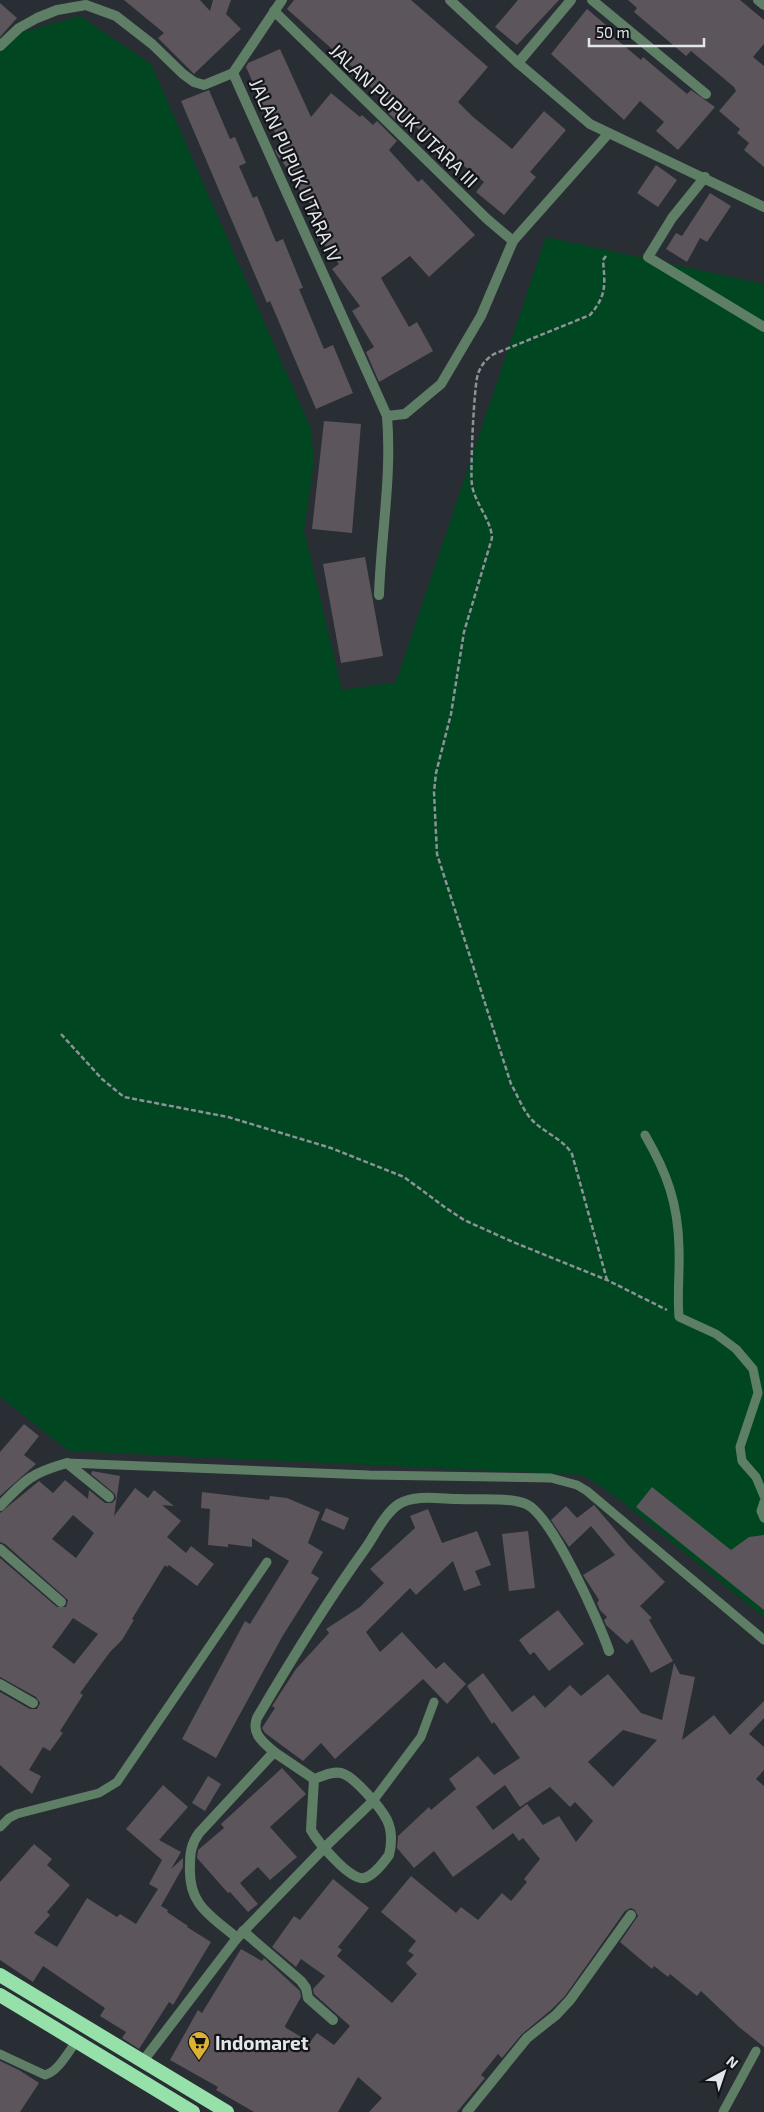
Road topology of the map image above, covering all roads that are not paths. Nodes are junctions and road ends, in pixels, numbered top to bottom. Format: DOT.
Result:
graph roads {
  1 [pos="282,0"];
  2 [pos="450,0"];
  3 [pos="571,0"];
  4 [pos="592,0"];
  5 [pos="758,0"];
  6 [pos="764,5"];
  7 [pos="274,11"];
  8 [pos="0,46"];
  9 [pos="518,63"];
  10 [pos="233,73"];
  11 [pos="706,94"];
  12 [pos="608,134"];
  13 [pos="705,177"];
  14 [pos="764,207"];
  15 [pos="513,241"];
  16 [pos="764,327"];
  17 [pos="387,416"];
  18 [pos="379,595"];
  19 [pos="645,1135"];
  20 [pos="66,1463"];
  21 [pos="764,1496"];
  22 [pos="109,1497"];
  23 [pos="764,1502"];
  24 [pos="0,1506"];
  25 [pos="764,1518"];
  26 [pos="0,1549"];
  27 [pos="267,1562"];
  28 [pos="61,1602"];
  29 [pos="764,1640"];
  30 [pos="609,1651"];
  31 [pos="0,1684"];
  32 [pos="434,1702"];
  33 [pos="33,1703"];
  34 [pos="274,1752"];
  35 [pos="314,1779"];
  36 [pos="373,1801"];
  37 [pos="0,1827"];
  38 [pos="324,1848"];
  39 [pos="631,1915"];
  40 [pos="240,1934"];
  41 [pos="0,1975"];
  42 [pos="0,1995"];
  43 [pos="333,2020"];
  44 [pos="76,2042"];
  45 [pos="756,2050"];
  46 [pos="0,2054"];
  47 [pos="143,2061"];
  48 [pos="193,2112"];
  49 [pos="227,2112"];
  50 [pos="467,2112"];
  51 [pos="723,2112"];
  1 -- 7 [label="street"];
  2 -- 9 [label="street"];
  3 -- 9 [label="street"];
  4 -- 11 [label="street"];
  5 -- 6 [label="street"];
  7 -- 10 [label="street"];
  7 -- 15 [label="street, JALAN PUPUK UTARA III"];
  8 -- 10 [label="street, JALAN PUPUK UTARA IV"];
  9 -- 12 [label="street"];
  10 -- 17 [label="street, JALAN PUPUK UTARA IV"];
  12 -- 13 [label="street"];
  12 -- 15 [label="street"];
  13 -- 14 [label="street"];
  13 -- 16 [label="street"];
  15 -- 17 [label="street"];
  17 -- 18 [label="street, JALAN PUPUK UTARA IV"];
  19 -- 21 [label="lane"];
  20 -- 22 [label="street"];
  20 -- 24 [label="street"];
  20 -- 29 [label="lane"];
  23 -- 25 [label="lane"];
  26 -- 28 [label="street"];
  27 -- 37 [label="lane"];
  30 -- 34 [label="street"];
  31 -- 33 [label="street"];
  32 -- 36 [label="lane"];
  34 -- 35 [label="street"];
  34 -- 40 [label="street"];
  35 -- 36 [label="street"];
  35 -- 38 [label="street"];
  36 -- 38 [label="street"];
  36 -- 38 [label="street"];
  38 -- 40 [label="street"];
  39 -- 50 [label="street"];
  40 -- 43 [label="street"];
  40 -- 47 [label="street"];
  41 -- 47 [label="highway"];
  42 -- 44 [label="highway"];
  44 -- 46 [label="lane"];
  44 -- 48 [label="highway"];
  45 -- 51 [label="lane"];
  47 -- 49 [label="highway"];
}
